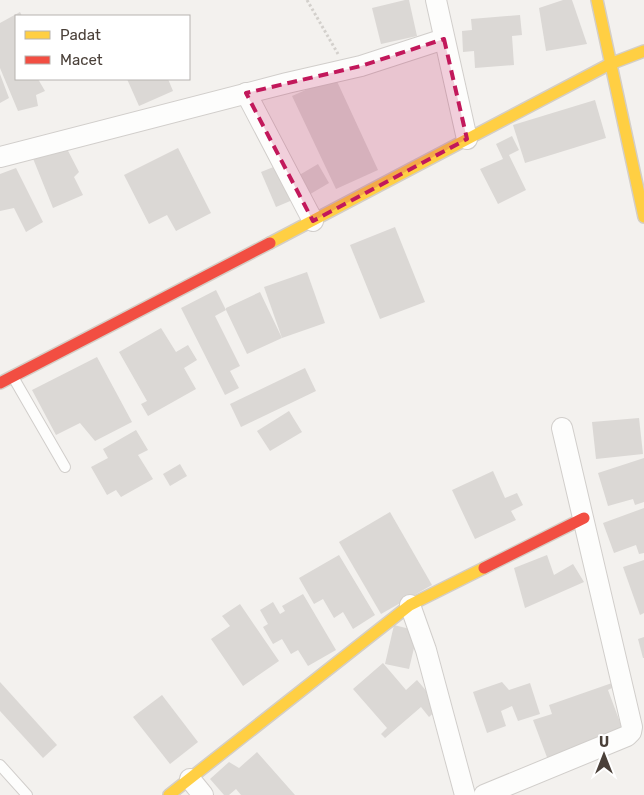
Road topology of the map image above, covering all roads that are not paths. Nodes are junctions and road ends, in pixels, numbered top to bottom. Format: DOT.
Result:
graph roads {
  1 [pos="436,0"];
  2 [pos="597,0"];
  3 [pos="444,39"];
  4 [pos="644,51"];
  5 [pos="610,64"];
  6 [pos="246,94"];
  7 [pos="467,139"];
  8 [pos="0,157"];
  9 [pos="644,214"];
  10 [pos="313,221"];
  11 [pos="13,377"];
  12 [pos="0,383"];
  13 [pos="562,428"];
  14 [pos="65,466"];
  15 [pos="584,518"];
  16 [pos="410,605"];
  17 [pos="0,764"];
  18 [pos="190,779"];
  19 [pos="27,795"];
  20 [pos="168,795"];
  21 [pos="203,795"];
  22 [pos="466,795"];
  23 [pos="484,795"];
  1 -- 3 [label="street"];
  2 -- 5 [label="street"];
  3 -- 6 [label="street"];
  3 -- 7 [label="street"];
  4 -- 5 [label="street"];
  5 -- 7 [label="street"];
  5 -- 9 [label="street"];
  6 -- 8 [label="street"];
  6 -- 10 [label="street"];
  7 -- 10 [label="street"];
  10 -- 11 [label="street"];
  11 -- 12 [label="street"];
  11 -- 14 [label="lane"];
  13 -- 15 [label="street"];
  15 -- 16 [label="street"];
  15 -- 23 [label="street"];
  16 -- 18 [label="street"];
  16 -- 22 [label="street"];
  17 -- 19 [label="lane"];
  18 -- 20 [label="street"];
  18 -- 21 [label="street"];
}
